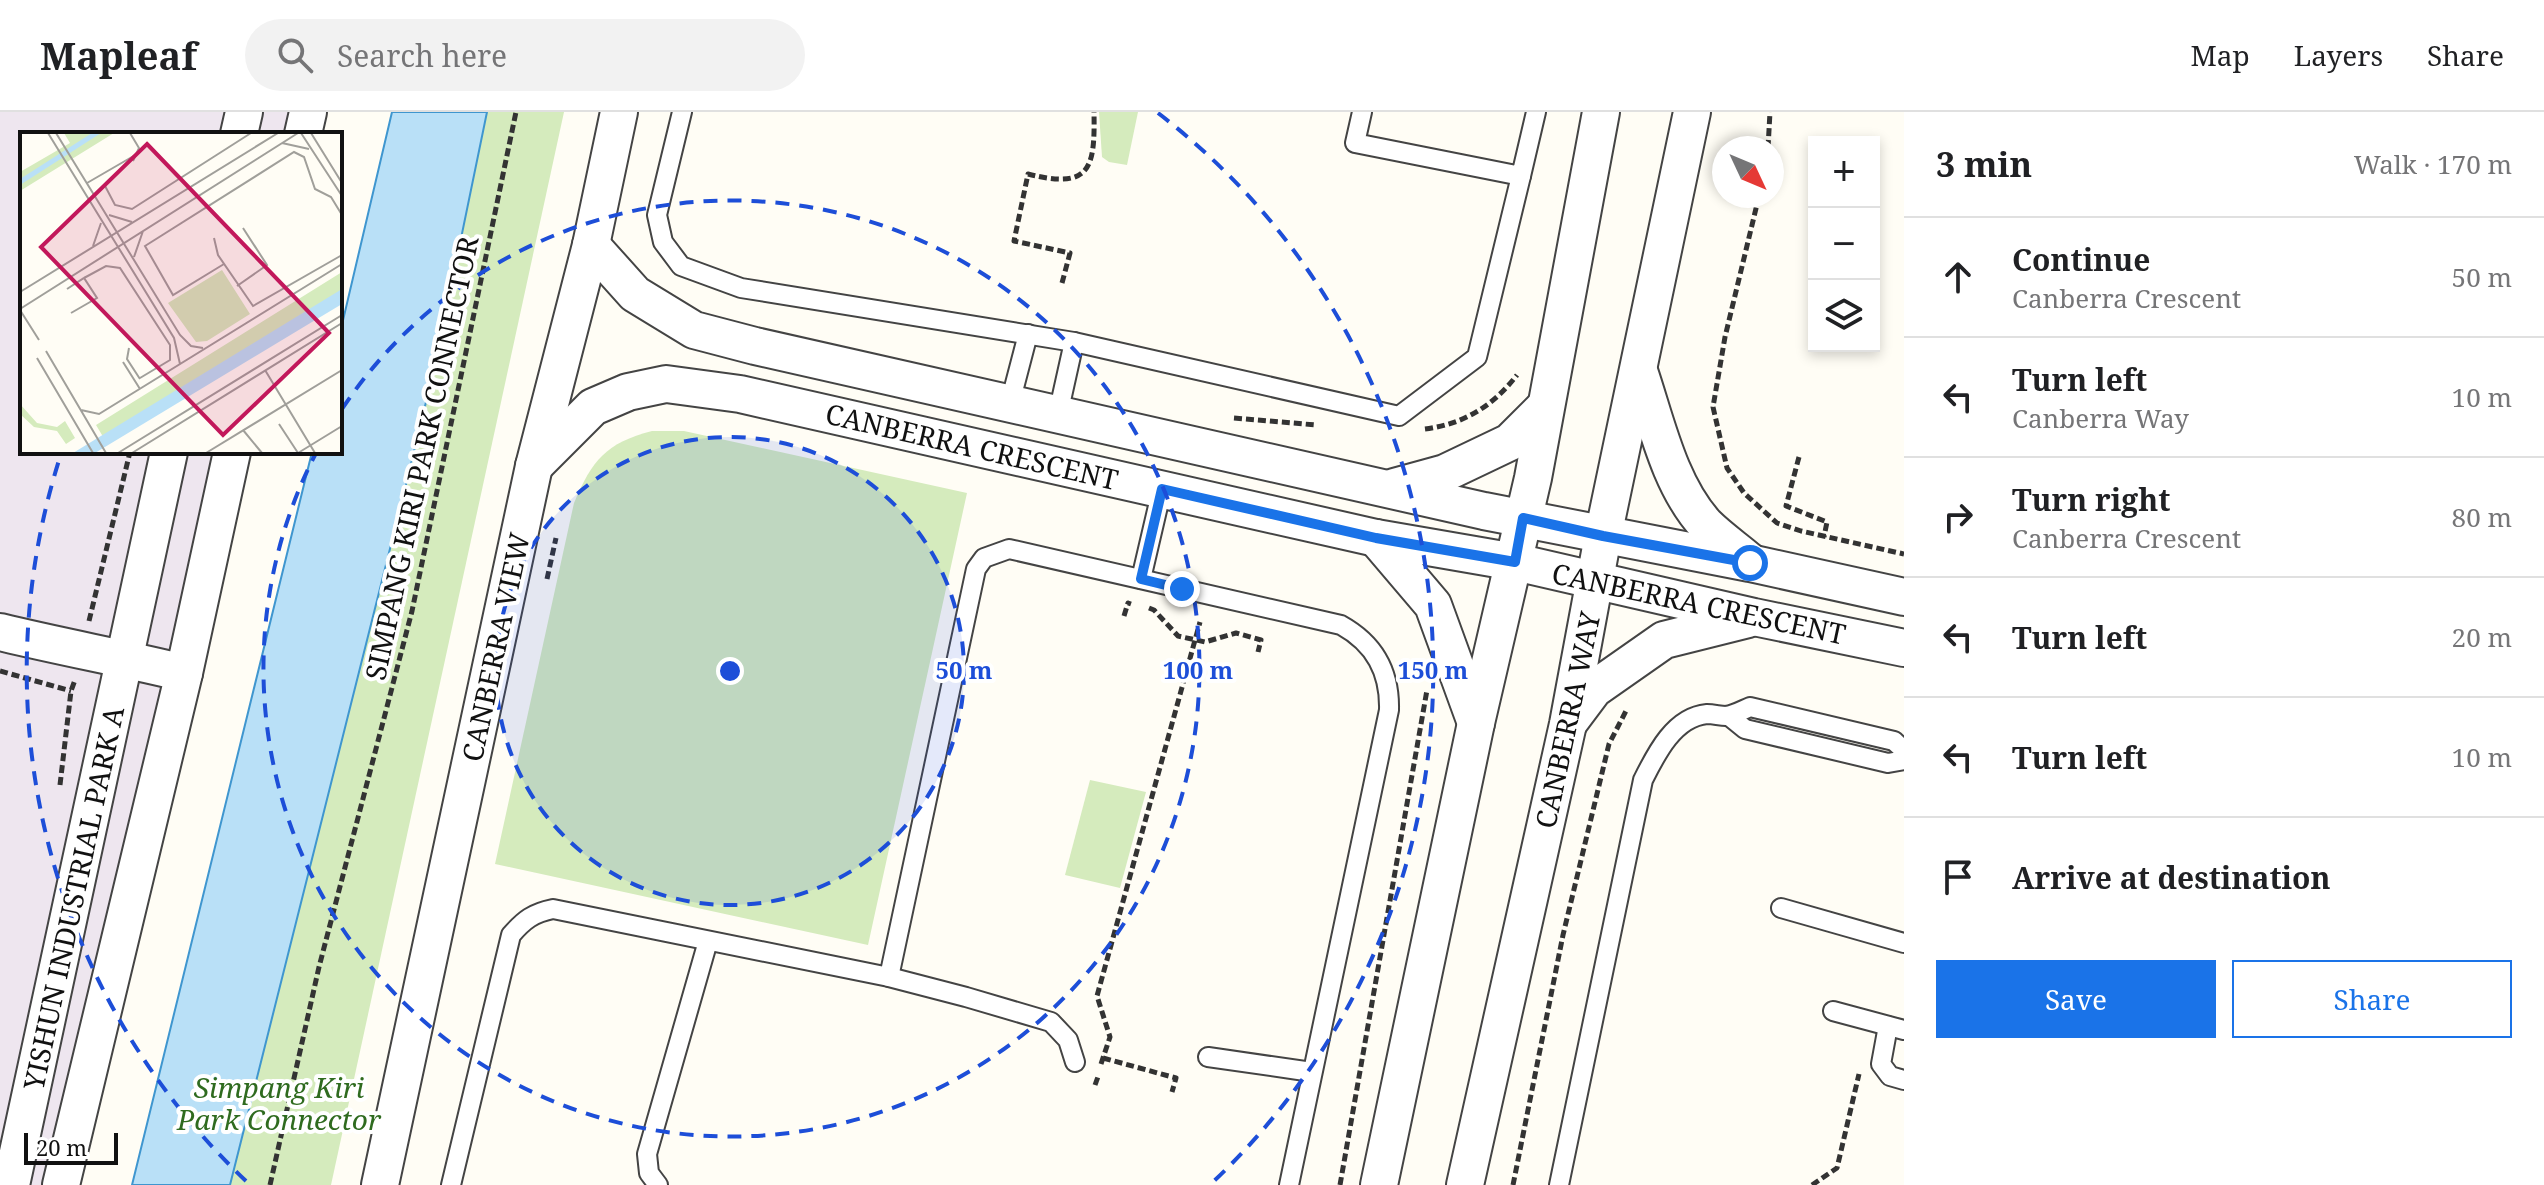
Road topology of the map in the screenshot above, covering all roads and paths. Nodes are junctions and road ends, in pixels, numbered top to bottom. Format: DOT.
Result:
graph roads {
  1 [pos="244,112"];
  2 [pos="308,112"];
  3 [pos="516,112"];
  4 [pos="619,112"];
  5 [pos="682,112"];
  6 [pos="1094,112"];
  7 [pos="1362,112"];
  8 [pos="1536,112"];
  9 [pos="1601,112"];
  10 [pos="1692,112"];
  11 [pos="1770,112"];
  12 [pos="239,132"];
  13 [pos="303,132"];
  14 [pos="1769,136"];
  15 [pos="1521,176"];
  16 [pos="1756,208"];
  17 [pos="591,245"];
  18 [pos="1062,283"];
  19 [pos="1028,334"];
  20 [pos="1074,342"];
  21 [pos="1639,371"];
  22 [pos="1010,403"];
  23 [pos="1545,407"];
  24 [pos="1058,414"];
  25 [pos="130,454"];
  26 [pos="169,454"];
  27 [pos="232,454"];
  28 [pos="1799,457"];
  29 [pos="1019,458"];
  30 [pos="534,466"];
  31 [pos="1389,488"];
  32 [pos="1162,489"];
  33 [pos="1523,518"];
  34 [pos="558,529"];
  35 [pos="1603,536"];
  36 [pos="1824,537"];
  37 [pos="1376,538"];
  38 [pos="1904,554"];
  39 [pos="1515,562"];
  40 [pos="1750,563"];
  41 [pos="549,572"];
  42 [pos="1141,579"];
  43 [pos="1595,581"];
  44 [pos="1904,597"];
  45 [pos="1124,616"];
  46 [pos="1754,617"];
  47 [pos="1200,622"];
  48 [pos="0,632"];
  49 [pos="1195,640"];
  50 [pos="1904,648"];
  51 [pos="1258,652"];
  52 [pos="86,653"];
  53 [pos="123,658"];
  54 [pos="0,671"];
  55 [pos="184,673"];
  56 [pos="1428,685"];
  57 [pos="71,691"];
  58 [pos="1628,706"];
  59 [pos="1729,716"];
  60 [pos="1476,723"];
  61 [pos="1568,724"];
  62 [pos="1904,750"];
  63 [pos="1904,760"];
  64 [pos="59,797"];
  65 [pos="1781,908"];
  66 [pos="708,941"];
  67 [pos="1904,943"];
  68 [pos="889,977"];
  69 [pos="1833,1011"];
  70 [pos="1896,1028"];
  71 [pos="1208,1057"];
  72 [pos="1103,1058"];
  73 [pos="1075,1062"];
  74 [pos="1881,1064"];
  75 [pos="1312,1072"];
  76 [pos="1904,1080"];
  77 [pos="1095,1085"];
  78 [pos="1172,1092"];
  79 [pos="11,1185"];
  80 [pos="61,1185"];
  81 [pos="270,1185"];
  82 [pos="380,1185"];
  83 [pos="451,1185"];
  84 [pos="658,1185"];
  85 [pos="1289,1185"];
  86 [pos="1340,1185"];
  87 [pos="1379,1185"];
  88 [pos="1465,1185"];
  89 [pos="1513,1185"];
  90 [pos="1559,1185"];
  91 [pos="1812,1185"];
  1 -- 12 [label="street"];
  2 -- 13 [label="street"];
  3 -- 81 [label="path, SIMPANG KIRI PARK CONNECTOR"];
  4 -- 17 [label="street, CANBERRA VIEW"];
  5 -- 19 [label="lane"];
  6 -- 18 [label="path"];
  7 -- 15 [label="lane"];
  8 -- 15 [label="lane"];
  9 -- 23 [label="street"];
  10 -- 21 [label="street, CANBERRA WAY"];
  11 -- 14 [label="path"];
  15 -- 20 [label="lane"];
  16 -- 36 [label="path"];
  17 -- 22 [label="street, CANBERRA CRESCENT"];
  17 -- 30 [label="street, CANBERRA VIEW"];
  19 -- 20 [label="lane"];
  19 -- 22 [label="lane"];
  20 -- 24 [label="lane"];
  21 -- 35 [label="street, CANBERRA WAY"];
  21 -- 40 [label="street"];
  22 -- 24 [label="street, CANBERRA CRESCENT"];
  22 -- 29 [label="street"];
  23 -- 31 [label="street"];
  23 -- 33 [label="street"];
  24 -- 31 [label="street, CANBERRA CRESCENT"];
  25 -- 52 [label="path"];
  26 -- 53 [label="street, YISHUN INDUSTRIAL PARK A"];
  27 -- 55 [label="street, YISHUN INDUSTRIAL PARK A"];
  28 -- 36 [label="path"];
  29 -- 30 [label="street, CANBERRA CRESCENT"];
  29 -- 32 [label="street, CANBERRA CRESCENT"];
  30 -- 82 [label="street, CANBERRA VIEW"];
  31 -- 33 [label="street, CANBERRA CRESCENT"];
  32 -- 37 [label="street, CANBERRA CRESCENT"];
  32 -- 42 [label="lane"];
  33 -- 35 [label="street, CANBERRA CRESCENT"];
  33 -- 39 [label="street"];
  34 -- 41 [label="path"];
  35 -- 40 [label="street, CANBERRA CRESCENT"];
  35 -- 43 [label="street, CANBERRA WAY"];
  36 -- 38 [label="path"];
  37 -- 39 [label="street, CANBERRA CRESCENT"];
  37 -- 60 [label="street"];
  39 -- 43 [label="street, CANBERRA CRESCENT"];
  39 -- 60 [label="street"];
  40 -- 44 [label="street, CANBERRA CRESCENT"];
  42 -- 68 [label="lane"];
  42 -- 75 [label="lane"];
  43 -- 46 [label="street, CANBERRA CRESCENT"];
  43 -- 61 [label="street, CANBERRA WAY"];
  45 -- 49 [label="path"];
  46 -- 50 [label="street, CANBERRA CRESCENT"];
  46 -- 61 [label="street"];
  47 -- 49 [label="path"];
  48 -- 52 [label="street"];
  49 -- 51 [label="path"];
  49 -- 72 [label="path"];
  52 -- 53 [label="street"];
  52 -- 57 [label="path"];
  53 -- 55 [label="street"];
  53 -- 79 [label="street, YISHUN INDUSTRIAL PARK A"];
  54 -- 57 [label="path"];
  55 -- 80 [label="street, YISHUN INDUSTRIAL PARK A"];
  56 -- 86 [label="path"];
  57 -- 64 [label="path"];
  58 -- 89 [label="path"];
  59 -- 62 [label="lane"];
  59 -- 63 [label="lane"];
  59 -- 90 [label="lane"];
  60 -- 87 [label="street"];
  61 -- 88 [label="street, CANBERRA WAY"];
  65 -- 67 [label="lane"];
  66 -- 68 [label="lane"];
  66 -- 83 [label="lane"];
  66 -- 84 [label="lane"];
  68 -- 73 [label="lane"];
  69 -- 70 [label="lane"];
  70 -- 74 [label="lane"];
  71 -- 75 [label="lane"];
  72 -- 77 [label="path"];
  72 -- 78 [label="path"];
  74 -- 76 [label="lane"];
  74 -- 91 [label="path"];
  75 -- 85 [label="lane"];
}
